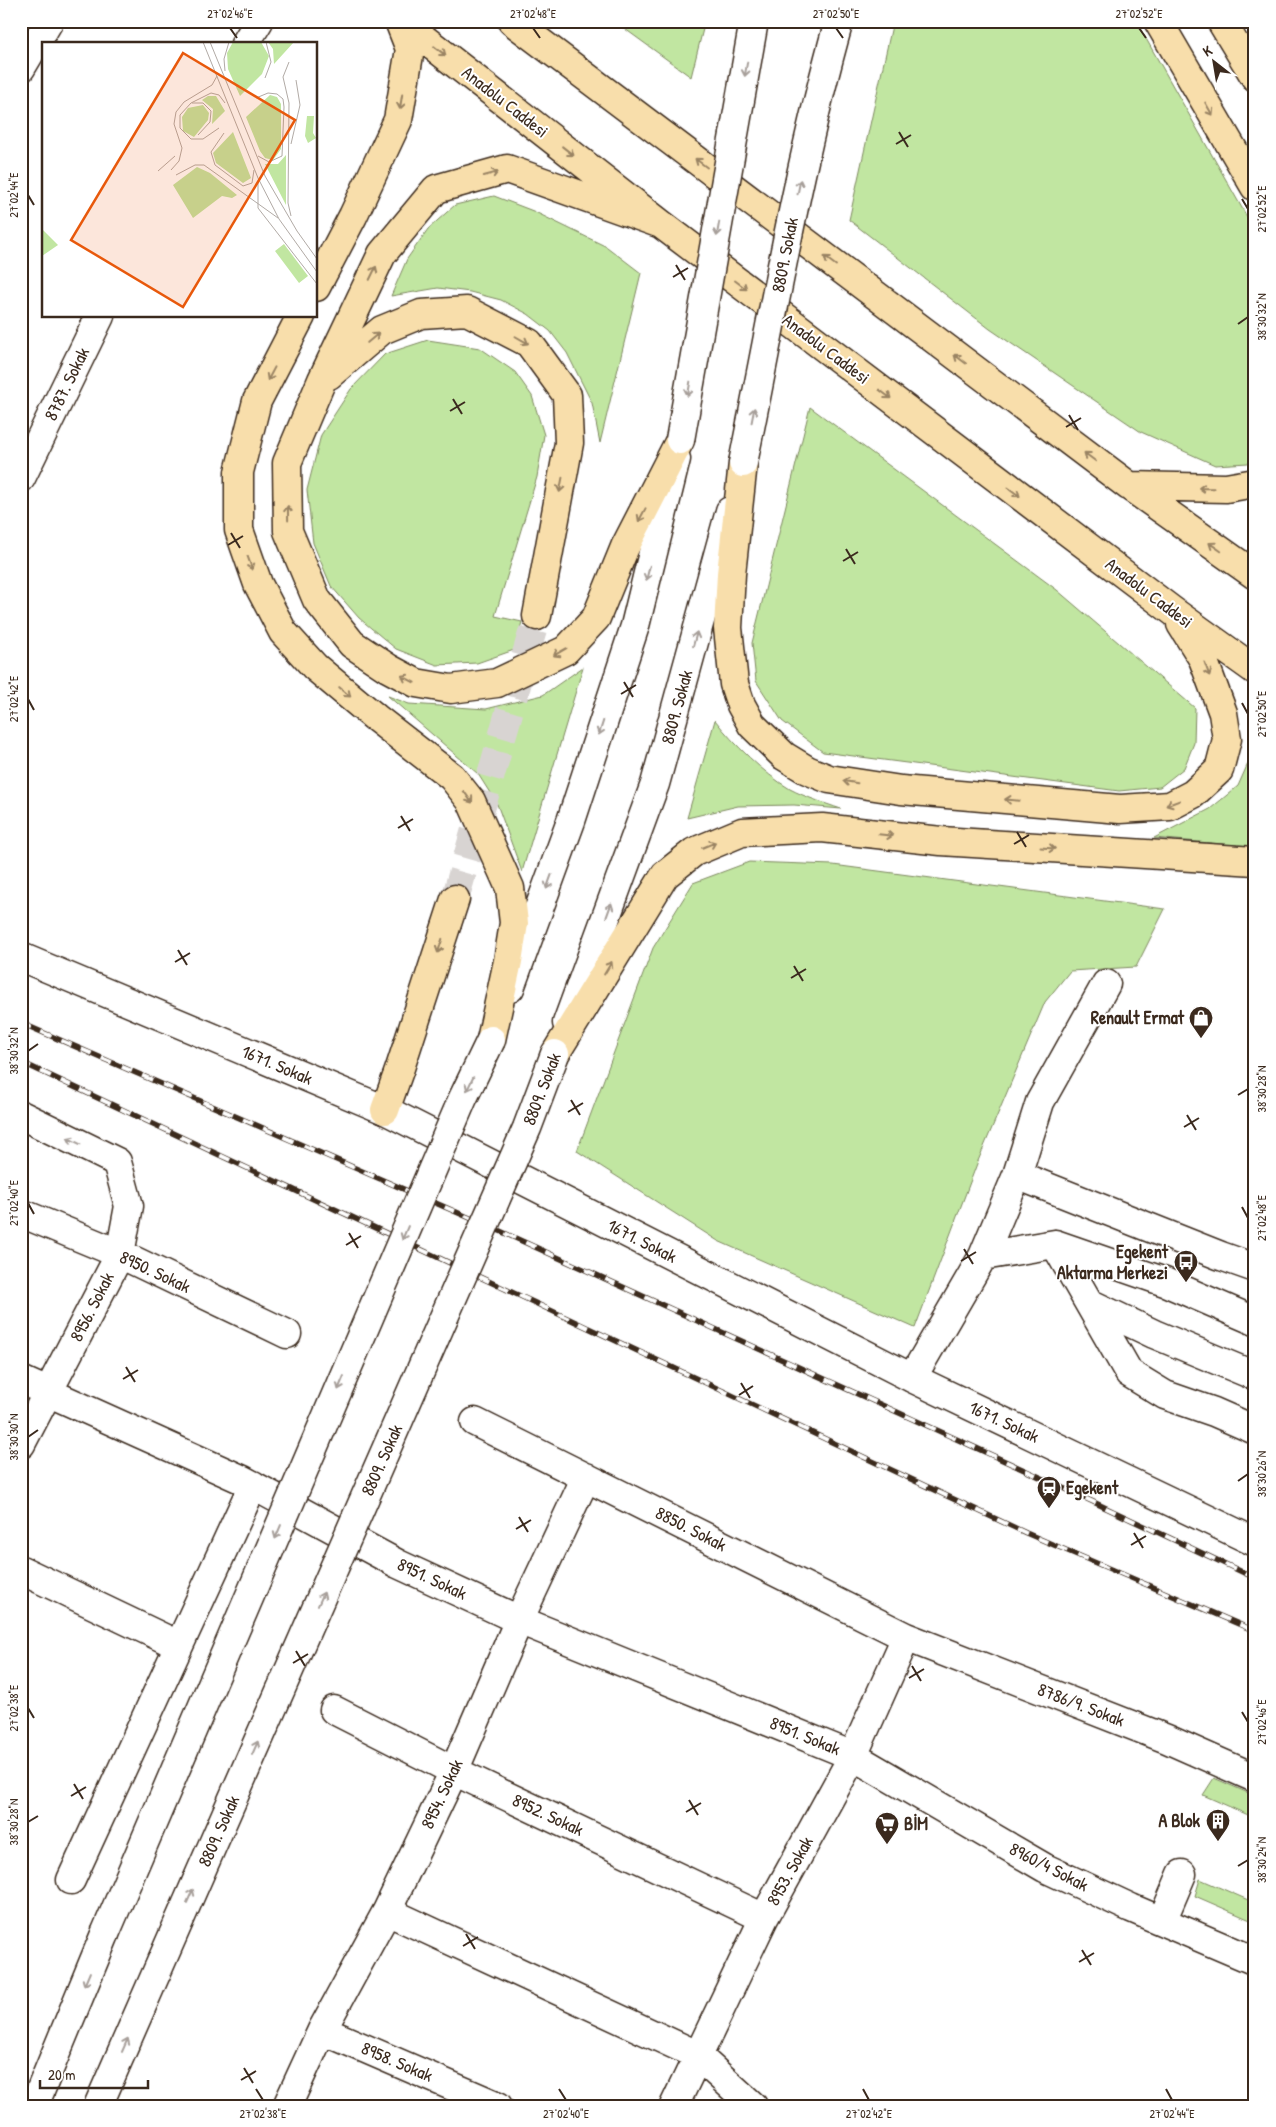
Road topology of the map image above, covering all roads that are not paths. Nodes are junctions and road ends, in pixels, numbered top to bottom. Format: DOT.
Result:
graph roads {
  1 [pos="49,21"];
  2 [pos="259,21"];
  3 [pos="400,21"];
  4 [pos="512,21"];
  5 [pos="754,21"];
  6 [pos="838,21"];
  7 [pos="1158,21"];
  8 [pos="1221,21"];
  9 [pos="246,42"];
  10 [pos="21,68"];
  11 [pos="1255,77"];
  12 [pos="1255,186"];
  13 [pos="661,224"];
  14 [pos="318,283"];
  15 [pos="99,318"];
  16 [pos="300,318"];
  17 [pos="322,380"];
  18 [pos="680,440"];
  19 [pos="743,463"];
  20 [pos="21,478"];
  21 [pos="1255,483"];
  22 [pos="1129,486"];
  23 [pos="1255,575"];
  24 [pos="1174,612"];
  25 [pos="537,616"];
  26 [pos="1254,670"];
  27 [pos="1255,861"];
  28 [pos="455,899"];
  29 [pos="21,957"];
  30 [pos="1106,984"];
  31 [pos="491,1040"];
  32 [pos="555,1054"];
  33 [pos="385,1110"];
  34 [pos="21,1115"];
  35 [pos="1017,1174"];
  36 [pos="21,1213"];
  37 [pos="1055,1244"];
  38 [pos="120,1254"];
  39 [pos="984,1256"];
  40 [pos="1255,1268"];
  41 [pos="1090,1303"];
  42 [pos="1255,1321"];
  43 [pos="287,1334"];
  44 [pos="1255,1376"];
  45 [pos="912,1378"];
  46 [pos="21,1380"];
  47 [pos="49,1392"];
  48 [pos="474,1422"];
  49 [pos="1255,1430"];
  50 [pos="21,1444"];
  51 [pos="586,1477"];
  52 [pos="253,1485"];
  53 [pos="1255,1542"];
  54 [pos="21,1570"];
  55 [pos="519,1620"];
  56 [pos="906,1637"];
  57 [pos="178,1645"];
  58 [pos="334,1710"];
  59 [pos="853,1756"];
  60 [pos="454,1771"];
  61 [pos="1255,1778"];
  62 [pos="1182,1874"];
  63 [pos="71,1880"];
  64 [pos="387,1911"];
  65 [pos="764,1918"];
  66 [pos="1162,1922"];
  67 [pos="1255,1961"];
  68 [pos="322,2030"];
  69 [pos="697,2055"];
  70 [pos="34,2106"];
  71 [pos="98,2106"];
  72 [pos="287,2106"];
  73 [pos="498,2106"];
  74 [pos="674,2106"];
  75 [pos="753,2106"];
  1 -- 10 [label="street"];
  2 -- 9 [label="street"];
  3 -- 13 [label="highway, Anadolu Caddesi, one-way"];
  3 -- 14 [label="highway, one-way"];
  22 -- 4 [label="highway, one-way"];
  5 -- 18 [label="street, one-way, bridge"];
  19 -- 6 [label="street, 8809. Sokak, one-way, bridge"];
  7 -- 12 [label="highway, one-way"];
  8 -- 11 [label="highway"];
  17 -- 13 [label="highway, one-way"];
  13 -- 24 [label="highway, Anadolu Caddesi, one-way"];
  15 -- 20 [label="street, 8787. Sokak"];
  16 -- 31 [label="highway, one-way"];
  18 -- 17 [label="highway, one-way"];
  17 -- 25 [label="highway, one-way"];
  18 -- 31 [label="street, one-way"];
  24 -- 19 [label="highway, one-way"];
  32 -- 19 [label="street, 8809. Sokak, one-way"];
  21 -- 22 [label="highway, one-way"];
  23 -- 22 [label="highway, one-way"];
  24 -- 26 [label="highway, Anadolu Caddesi"];
  32 -- 27 [label="highway, one-way"];
  28 -- 33 [label="highway, one-way"];
  29 -- 33 [label="street, 1671. Sokak"];
  30 -- 35 [label="street"];
  31 -- 70 [label="street, one-way, bridge"];
  71 -- 32 [label="street, 8809. Sokak, one-way, bridge"];
  33 -- 45 [label="street, 1671. Sokak"];
  38 -- 34 [label="street, 8956. Sokak, one-way"];
  35 -- 39 [label="street"];
  35 -- 40 [label="street"];
  36 -- 38 [label="street, 8950. Sokak"];
  37 -- 39 [label="street"];
  37 -- 41 [label="street"];
  37 -- 42 [label="street"];
  38 -- 43 [label="street, 8950. Sokak"];
  38 -- 47 [label="street, 8956. Sokak"];
  39 -- 45 [label="street"];
  41 -- 44 [label="street"];
  41 -- 49 [label="street"];
  45 -- 53 [label="street, 1671. Sokak"];
  46 -- 47 [label="street, 8951. Sokak"];
  47 -- 50 [label="street, 8956. Sokak"];
  47 -- 52 [label="street, 8951. Sokak"];
  48 -- 51 [label="street, 8850. Sokak"];
  51 -- 55 [label="street, 8954. Sokak"];
  51 -- 56 [label="street, 8850. Sokak"];
  52 -- 55 [label="street, 8951. Sokak"];
  52 -- 57 [label="street"];
  54 -- 57 [label="street"];
  55 -- 59 [label="street, 8951. Sokak"];
  55 -- 60 [label="street, 8954. Sokak"];
  56 -- 59 [label="street, 8953. Sokak"];
  56 -- 61 [label="street, 8786/9. Sokak"];
  57 -- 63 [label="street"];
  58 -- 60 [label="street, 8952. Sokak"];
  59 -- 65 [label="street, 8953. Sokak"];
  59 -- 66 [label="street, 8960/4 Sokak"];
  60 -- 64 [label="street, 8954. Sokak"];
  60 -- 65 [label="street, 8952. Sokak"];
  62 -- 66 [label="street"];
  64 -- 68 [label="street, 8954. Sokak"];
  64 -- 69 [label="street"];
  65 -- 69 [label="street, 8953. Sokak"];
  66 -- 67 [label="street, 8960/4 Sokak"];
  68 -- 72 [label="street, 8954. Sokak"];
  68 -- 73 [label="street, 8958. Sokak"];
  69 -- 74 [label="street, 8953. Sokak"];
  69 -- 75 [label="street"];
}
